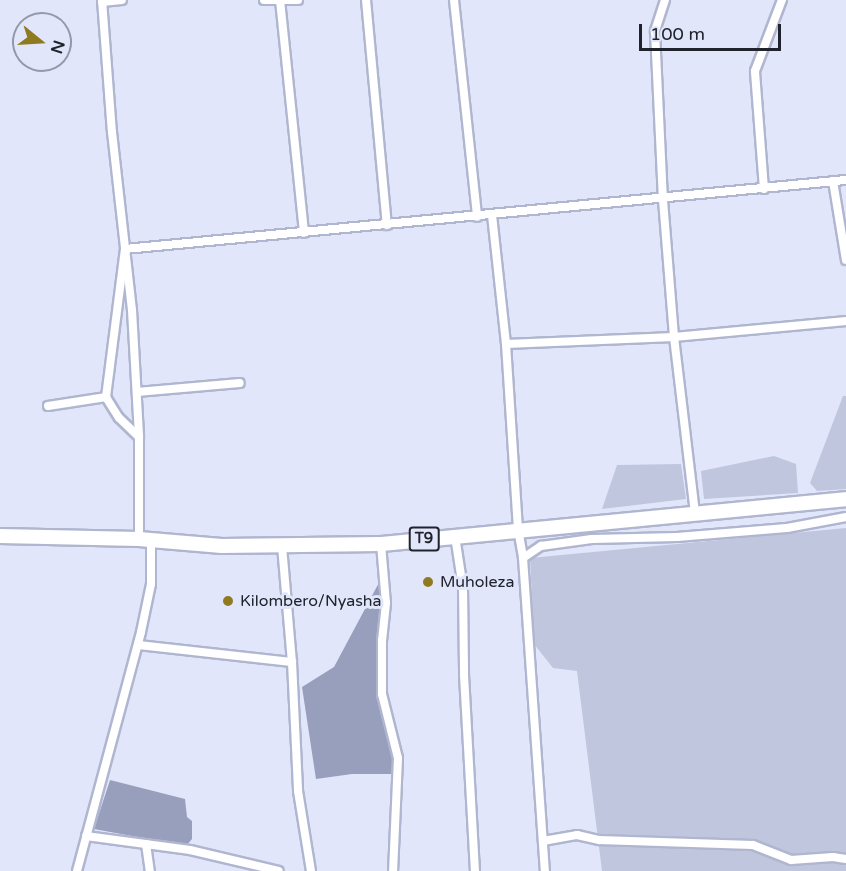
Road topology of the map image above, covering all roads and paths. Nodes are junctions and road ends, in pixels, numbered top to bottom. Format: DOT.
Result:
graph roads {
  1 [pos="122,0"];
  2 [pos="264,0"];
  3 [pos="280,0"];
  4 [pos="298,0"];
  5 [pos="366,0"];
  6 [pos="454,0"];
  7 [pos="665,0"];
  8 [pos="782,0"];
  9 [pos="102,1"];
  10 [pos="846,180"];
  11 [pos="833,182"];
  12 [pos="764,189"];
  13 [pos="663,200"];
  14 [pos="492,215"];
  15 [pos="477,217"];
  16 [pos="387,225"];
  17 [pos="304,232"];
  18 [pos="125,249"];
  19 [pos="846,260"];
  20 [pos="846,321"];
  21 [pos="674,338"];
  22 [pos="506,344"];
  23 [pos="240,383"];
  24 [pos="137,392"];
  25 [pos="106,397"];
  26 [pos="48,406"];
  27 [pos="140,437"];
  28 [pos="846,499"];
  29 [pos="695,512"];
  30 [pos="846,517"];
  31 [pos="518,529"];
  32 [pos="0,536"];
  33 [pos="455,536"];
  34 [pos="145,539"];
  35 [pos="381,544"];
  36 [pos="282,546"];
  37 [pos="523,558"];
  38 [pos="138,645"];
  39 [pos="292,662"];
  40 [pos="86,836"];
  41 [pos="543,841"];
  42 [pos="146,844"];
  43 [pos="846,859"];
  44 [pos="77,871"];
  45 [pos="150,871"];
  46 [pos="279,871"];
  47 [pos="310,871"];
  48 [pos="393,871"];
  49 [pos="475,871"];
  50 [pos="544,871"];
  1 -- 9 [label="street"];
  2 -- 3 [label="street"];
  3 -- 4 [label="street"];
  3 -- 17 [label="street"];
  5 -- 16 [label="street"];
  6 -- 15 [label="street"];
  7 -- 13 [label="street"];
  8 -- 12 [label="street"];
  9 -- 18 [label="street"];
  10 -- 11 [label="street"];
  11 -- 12 [label="street"];
  11 -- 19 [label="street"];
  12 -- 13 [label="street"];
  13 -- 14 [label="street"];
  13 -- 21 [label="street"];
  14 -- 15 [label="street"];
  14 -- 22 [label="street"];
  15 -- 16 [label="street"];
  16 -- 17 [label="street"];
  17 -- 18 [label="street"];
  18 -- 24 [label="street"];
  18 -- 25 [label="street"];
  20 -- 21 [label="street"];
  21 -- 22 [label="street"];
  21 -- 29 [label="street"];
  22 -- 31 [label="street"];
  23 -- 24 [label="street"];
  24 -- 27 [label="street"];
  25 -- 26 [label="street"];
  25 -- 27 [label="street"];
  27 -- 34 [label="street"];
  28 -- 29 [label="highway, T9"];
  29 -- 31 [label="highway, T9"];
  30 -- 37 [label="street"];
  31 -- 33 [label="highway, T9"];
  31 -- 37 [label="street"];
  32 -- 34 [label="highway, T9"];
  33 -- 35 [label="highway, T9"];
  33 -- 49 [label="street"];
  34 -- 36 [label="highway, T9"];
  34 -- 38 [label="street"];
  35 -- 36 [label="highway, T9"];
  35 -- 48 [label="street"];
  36 -- 39 [label="street"];
  37 -- 41 [label="street"];
  38 -- 39 [label="street"];
  38 -- 40 [label="street"];
  39 -- 47 [label="street"];
  40 -- 42 [label="street"];
  40 -- 44 [label="street"];
  41 -- 43 [label="street"];
  41 -- 50 [label="street"];
  42 -- 45 [label="street"];
  42 -- 46 [label="street"];
}
